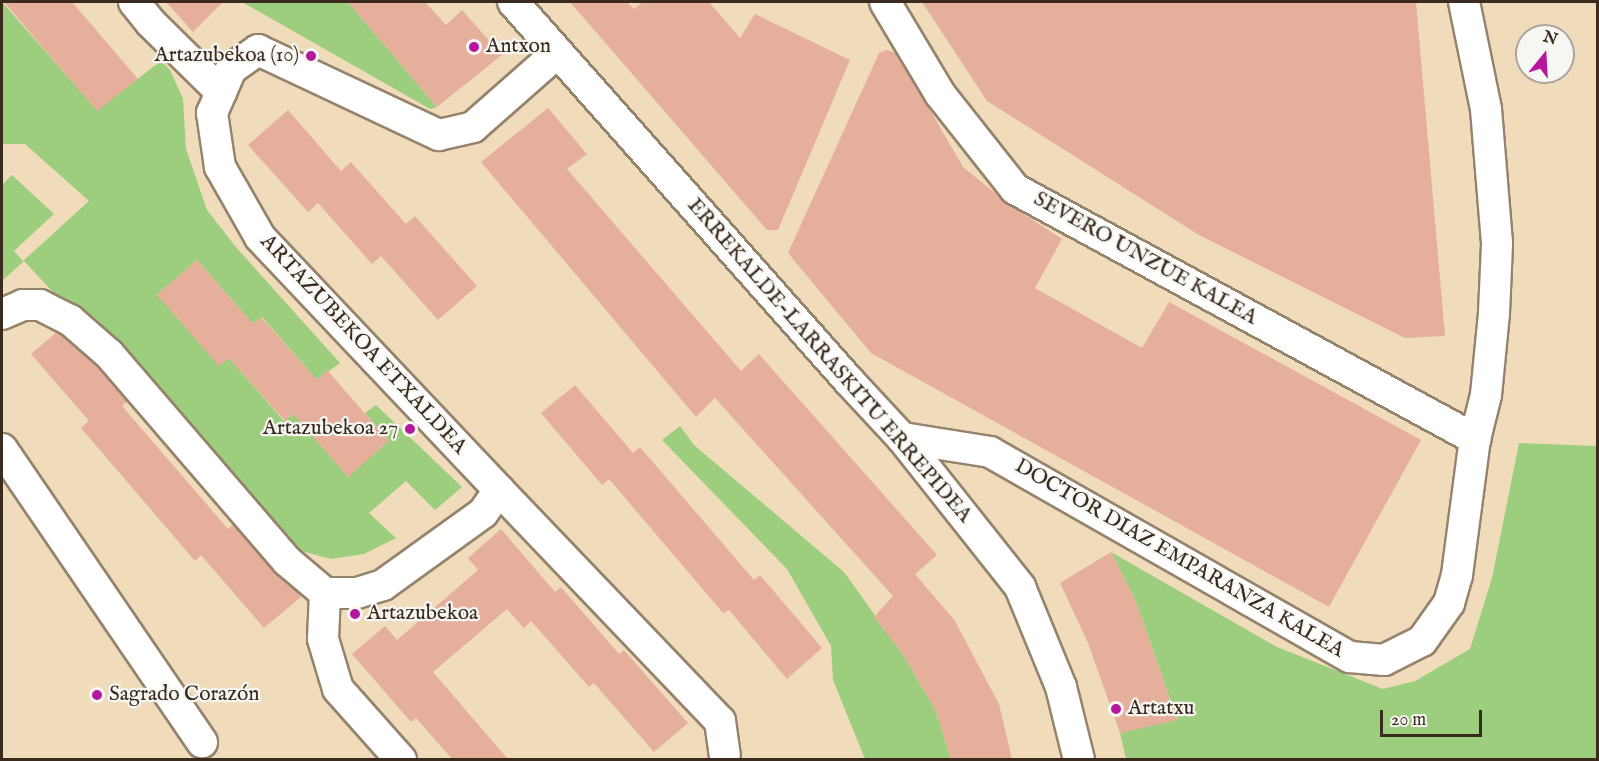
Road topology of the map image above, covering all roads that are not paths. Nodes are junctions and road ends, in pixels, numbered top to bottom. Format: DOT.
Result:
graph roads {
  1 [pos="134,2"];
  2 [pos="513,2"];
  3 [pos="885,2"];
  4 [pos="1464,2"];
  5 [pos="557,53"];
  6 [pos="221,92"];
  7 [pos="2,314"];
  8 [pos="902,438"];
  9 [pos="1475,439"];
  10 [pos="2,449"];
  11 [pos="499,490"];
  12 [pos="325,593"];
  13 [pos="202,742"];
  14 [pos="725,755"];
  15 [pos="401,759"];
  16 [pos="1079,759"];
  1 -- 6 [label="street"];
  2 -- 5 [label="street, ERREKALDE-LARRASKITU ERREPIDEA"];
  3 -- 9 [label="street, SEVERO UNZUE KALEA"];
  4 -- 9 [label="street, DOCTOR DIAZ EMPARANZA KALEA"];
  5 -- 6 [label="street, ARTAZUBEKOA ETXALDEA"];
  5 -- 8 [label="street, ERREKALDE-LARRASKITU ERREPIDEA"];
  6 -- 11 [label="street, ARTAZUBEKOA ETXALDEA"];
  7 -- 12 [label="street"];
  8 -- 9 [label="street, DOCTOR DIAZ EMPARANZA KALEA"];
  8 -- 16 [label="street, ERREKALDE-LARRASKITU ERREPIDEA"];
  10 -- 13 [label="street"];
  11 -- 12 [label="street"];
  11 -- 14 [label="street, ARTAZUBEKOA ETXALDEA"];
  12 -- 15 [label="street"];
}
